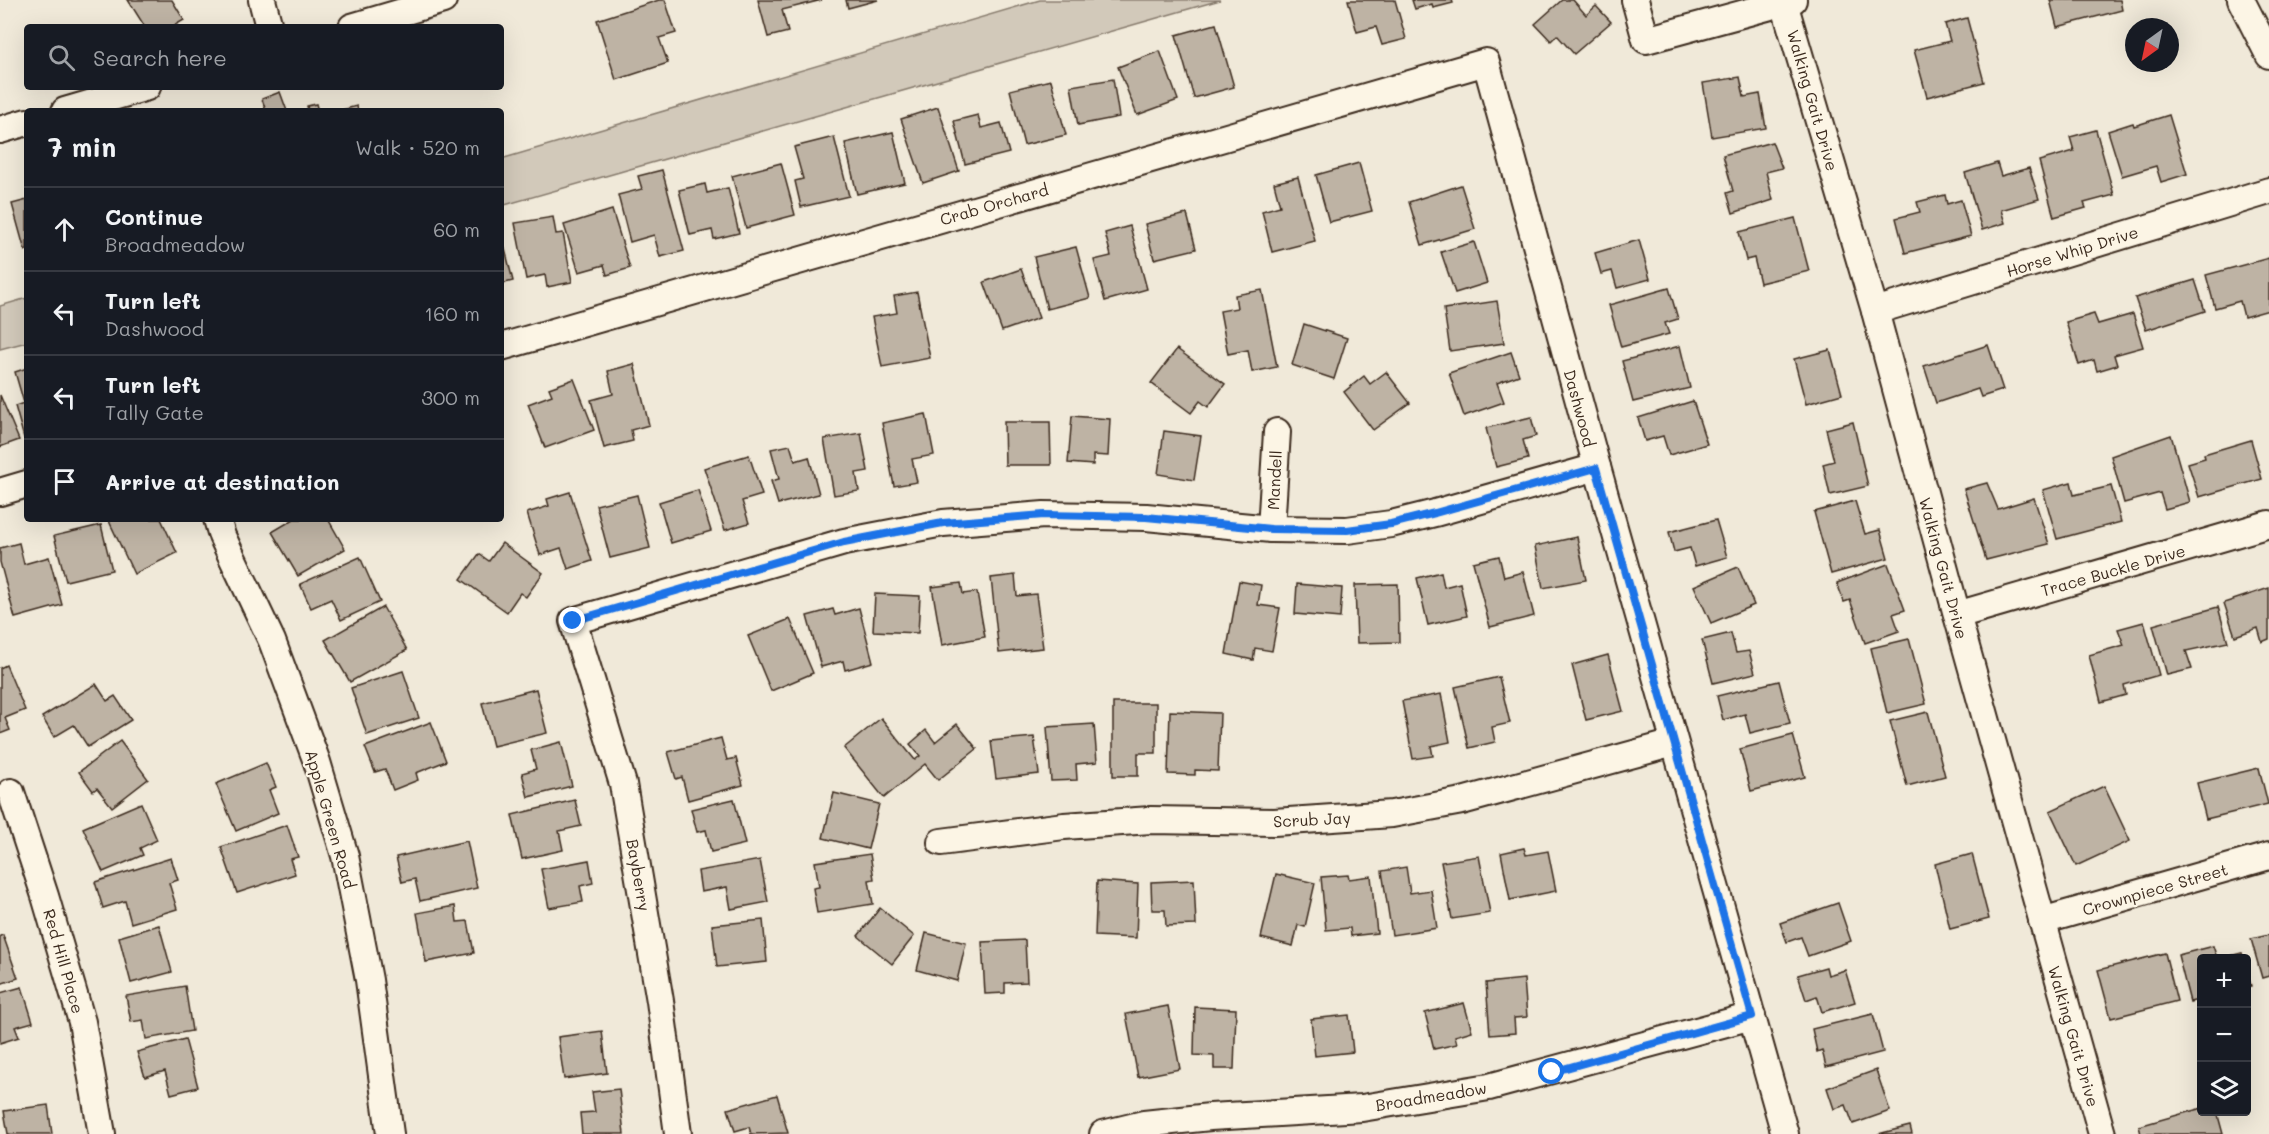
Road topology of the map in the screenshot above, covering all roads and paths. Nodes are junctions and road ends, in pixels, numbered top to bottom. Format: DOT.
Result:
graph roads {
  1 [pos="262,0"];
  2 [pos="443,0"];
  3 [pos="1635,0"];
  4 [pos="2241,0"];
  5 [pos="1789,1"];
  6 [pos="268,24"];
  7 [pos="362,24"];
  8 [pos="2269,55"];
  9 [pos="1486,62"];
  10 [pos="137,90"];
  11 [pos="75,108"];
  12 [pos="24,123"];
  13 [pos="0,130"];
  14 [pos="2269,191"];
  15 [pos="1875,311"];
  16 [pos="504,346"];
  17 [pos="1277,432"];
  18 [pos="1596,468"];
  19 [pos="24,485"];
  20 [pos="0,492"];
  21 [pos="218,522"];
  22 [pos="2269,524"];
  23 [pos="1271,529"];
  24 [pos="1957,615"];
  25 [pos="1674,743"];
  26 [pos="11,792"];
  27 [pos="941,842"];
  28 [pos="2269,856"];
  29 [pos="2042,921"];
  30 [pos="1752,1016"];
  31 [pos="102,1134"];
  32 [pos="390,1134"];
  33 [pos="678,1134"];
  34 [pos="1103,1134"];
  35 [pos="1785,1134"];
  36 [pos="2102,1134"];
  1 -- 6 [label="street"];
  2 -- 7 [label="street"];
  3 -- 5 [label="street"];
  4 -- 8 [label="street"];
  5 -- 15 [label="street, Walking Gait Drive"];
  9 -- 16 [label="street, Crab Orchard"];
  9 -- 18 [label="street, Dashwood"];
  10 -- 11 [label="street"];
  12 -- 13 [label="street"];
  14 -- 15 [label="street, Horse Whip Drive"];
  15 -- 24 [label="street, Walking Gait Drive"];
  17 -- 23 [label="street, Mandell"];
  18 -- 23 [label="street"];
  18 -- 25 [label="street, Dashwood"];
  19 -- 20 [label="street"];
  21 -- 32 [label="street, Apple Green Road"];
  22 -- 24 [label="street, Trace Buckle Drive"];
  23 -- 33 [label="street, Bayberry"];
  24 -- 29 [label="street, Walking Gait Drive"];
  25 -- 27 [label="street, Scrub Jay"];
  25 -- 30 [label="street, Dashwood"];
  26 -- 31 [label="street, Red Hill Place"];
  28 -- 29 [label="street, Crownpiece Street"];
  29 -- 36 [label="street, Walking Gait Drive"];
  30 -- 34 [label="street, Broadmeadow"];
  30 -- 35 [label="street, Dashwood"];
}
